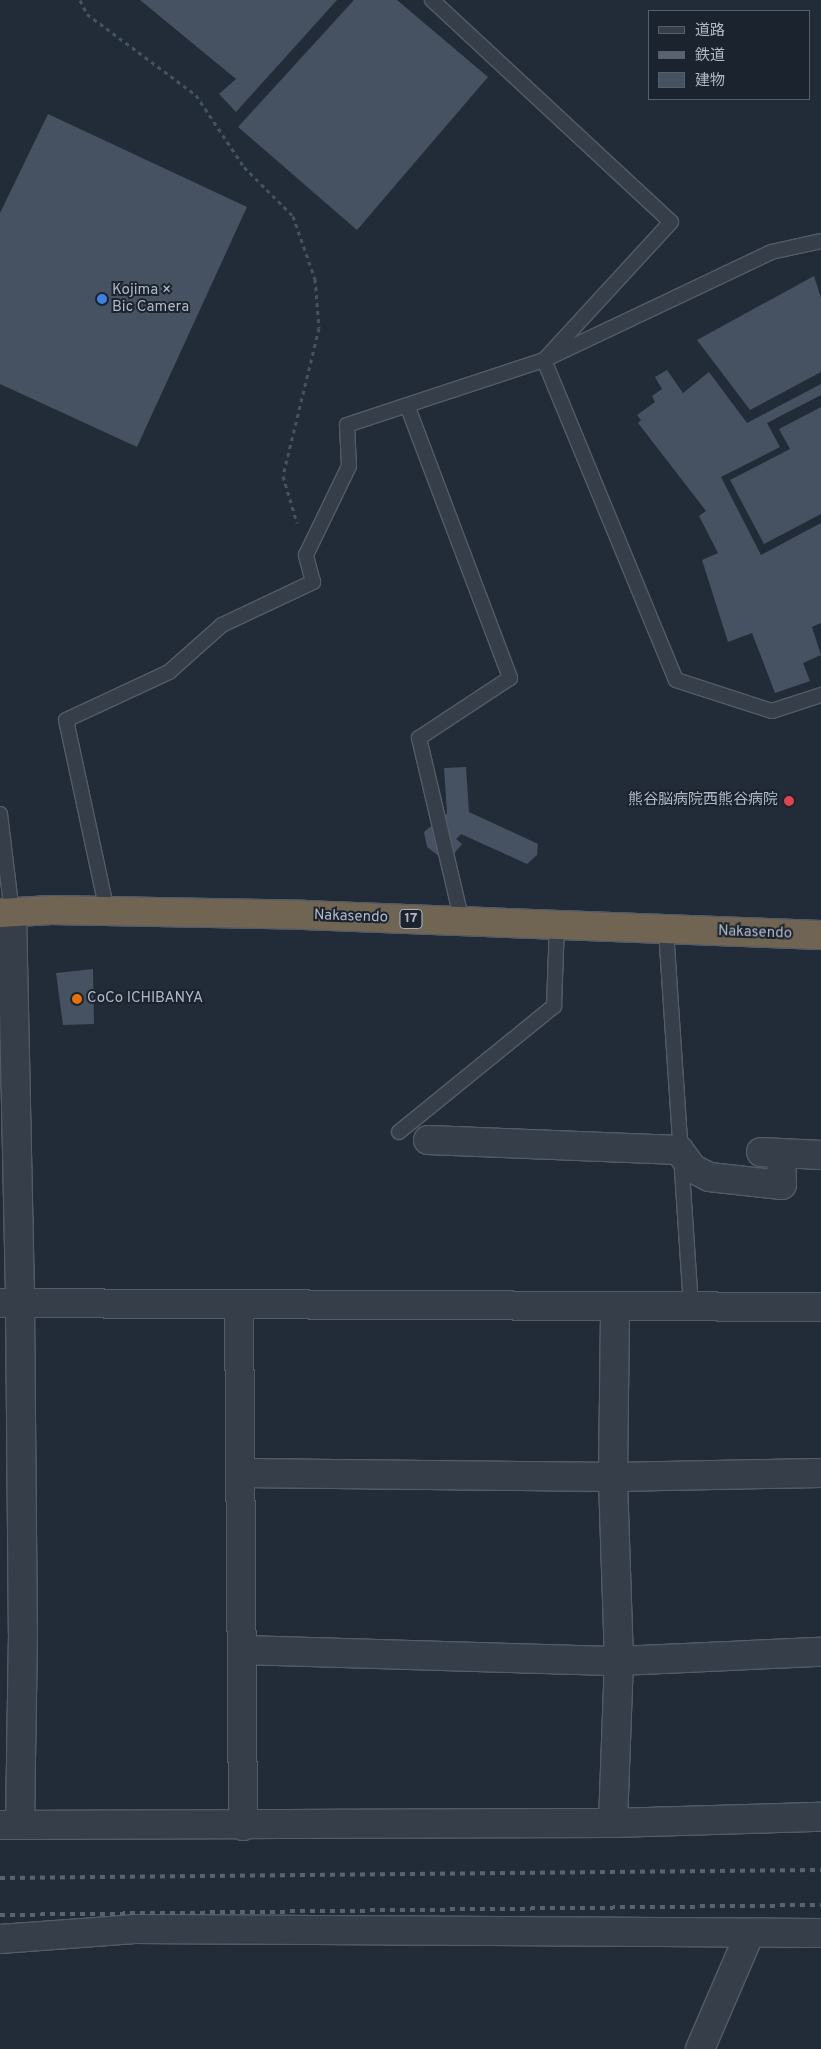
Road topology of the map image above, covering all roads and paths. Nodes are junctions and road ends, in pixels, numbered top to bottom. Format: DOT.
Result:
graph roads {
  1 [pos="80,0"];
  2 [pos="432,0"];
  3 [pos="821,241"];
  4 [pos="544,360"];
  5 [pos="407,406"];
  6 [pos="306,555"];
  7 [pos="821,695"];
  8 [pos="0,814"];
  9 [pos="107,911"];
  10 [pos="6,913"];
  11 [pos="462,922"];
  12 [pos="557,925"];
  13 [pos="666,930"];
  14 [pos="821,935"];
  15 [pos="399,1132"];
  16 [pos="428,1140"];
  17 [pos="679,1150"];
  18 [pos="821,1155"];
  19 [pos="10,1303"];
  20 [pos="240,1304"];
  21 [pos="615,1306"];
  22 [pos="691,1306"];
  23 [pos="821,1307"];
  24 [pos="821,1473"];
  25 [pos="242,1474"];
  26 [pos="613,1477"];
  27 [pos="11,1634"];
  28 [pos="243,1650"];
  29 [pos="821,1652"];
  30 [pos="619,1661"];
  31 [pos="821,1817"];
  32 [pos="613,1823"];
  33 [pos="10,1824"];
  34 [pos="243,1826"];
  35 [pos="750,1933"];
  36 [pos="821,1933"];
  37 [pos="0,1939"];
  38 [pos="700,2049"];
  1 -- 6 [label="path"];
  2 -- 4 [label="lane"];
  3 -- 4 [label="lane"];
  4 -- 5 [label="lane"];
  4 -- 7 [label="lane"];
  5 -- 6 [label="lane"];
  5 -- 11 [label="lane"];
  6 -- 9 [label="lane"];
  8 -- 10 [label="lane"];
  9 -- 10 [label="highway, Nakasendo / 17"];
  9 -- 11 [label="highway, Nakasendo / 17"];
  10 -- 19 [label="street"];
  11 -- 12 [label="highway, Nakasendo / 17"];
  12 -- 13 [label="highway, Nakasendo / 17"];
  12 -- 15 [label="lane"];
  13 -- 14 [label="highway, Nakasendo / 17"];
  13 -- 17 [label="lane"];
  16 -- 17 [label="street"];
  17 -- 18 [label="street"];
  17 -- 22 [label="lane"];
  19 -- 20 [label="street"];
  19 -- 27 [label="street"];
  20 -- 21 [label="street"];
  20 -- 25 [label="street"];
  21 -- 22 [label="street"];
  21 -- 26 [label="street"];
  22 -- 23 [label="street"];
  24 -- 26 [label="street"];
  25 -- 26 [label="street"];
  25 -- 28 [label="street"];
  26 -- 30 [label="street"];
  27 -- 33 [label="street"];
  28 -- 30 [label="street"];
  28 -- 34 [label="street"];
  29 -- 30 [label="street"];
  30 -- 32 [label="street"];
  31 -- 32 [label="street"];
  32 -- 34 [label="street"];
  33 -- 34 [label="street"];
  35 -- 36 [label="street"];
  35 -- 37 [label="street"];
  35 -- 38 [label="street"];
}
